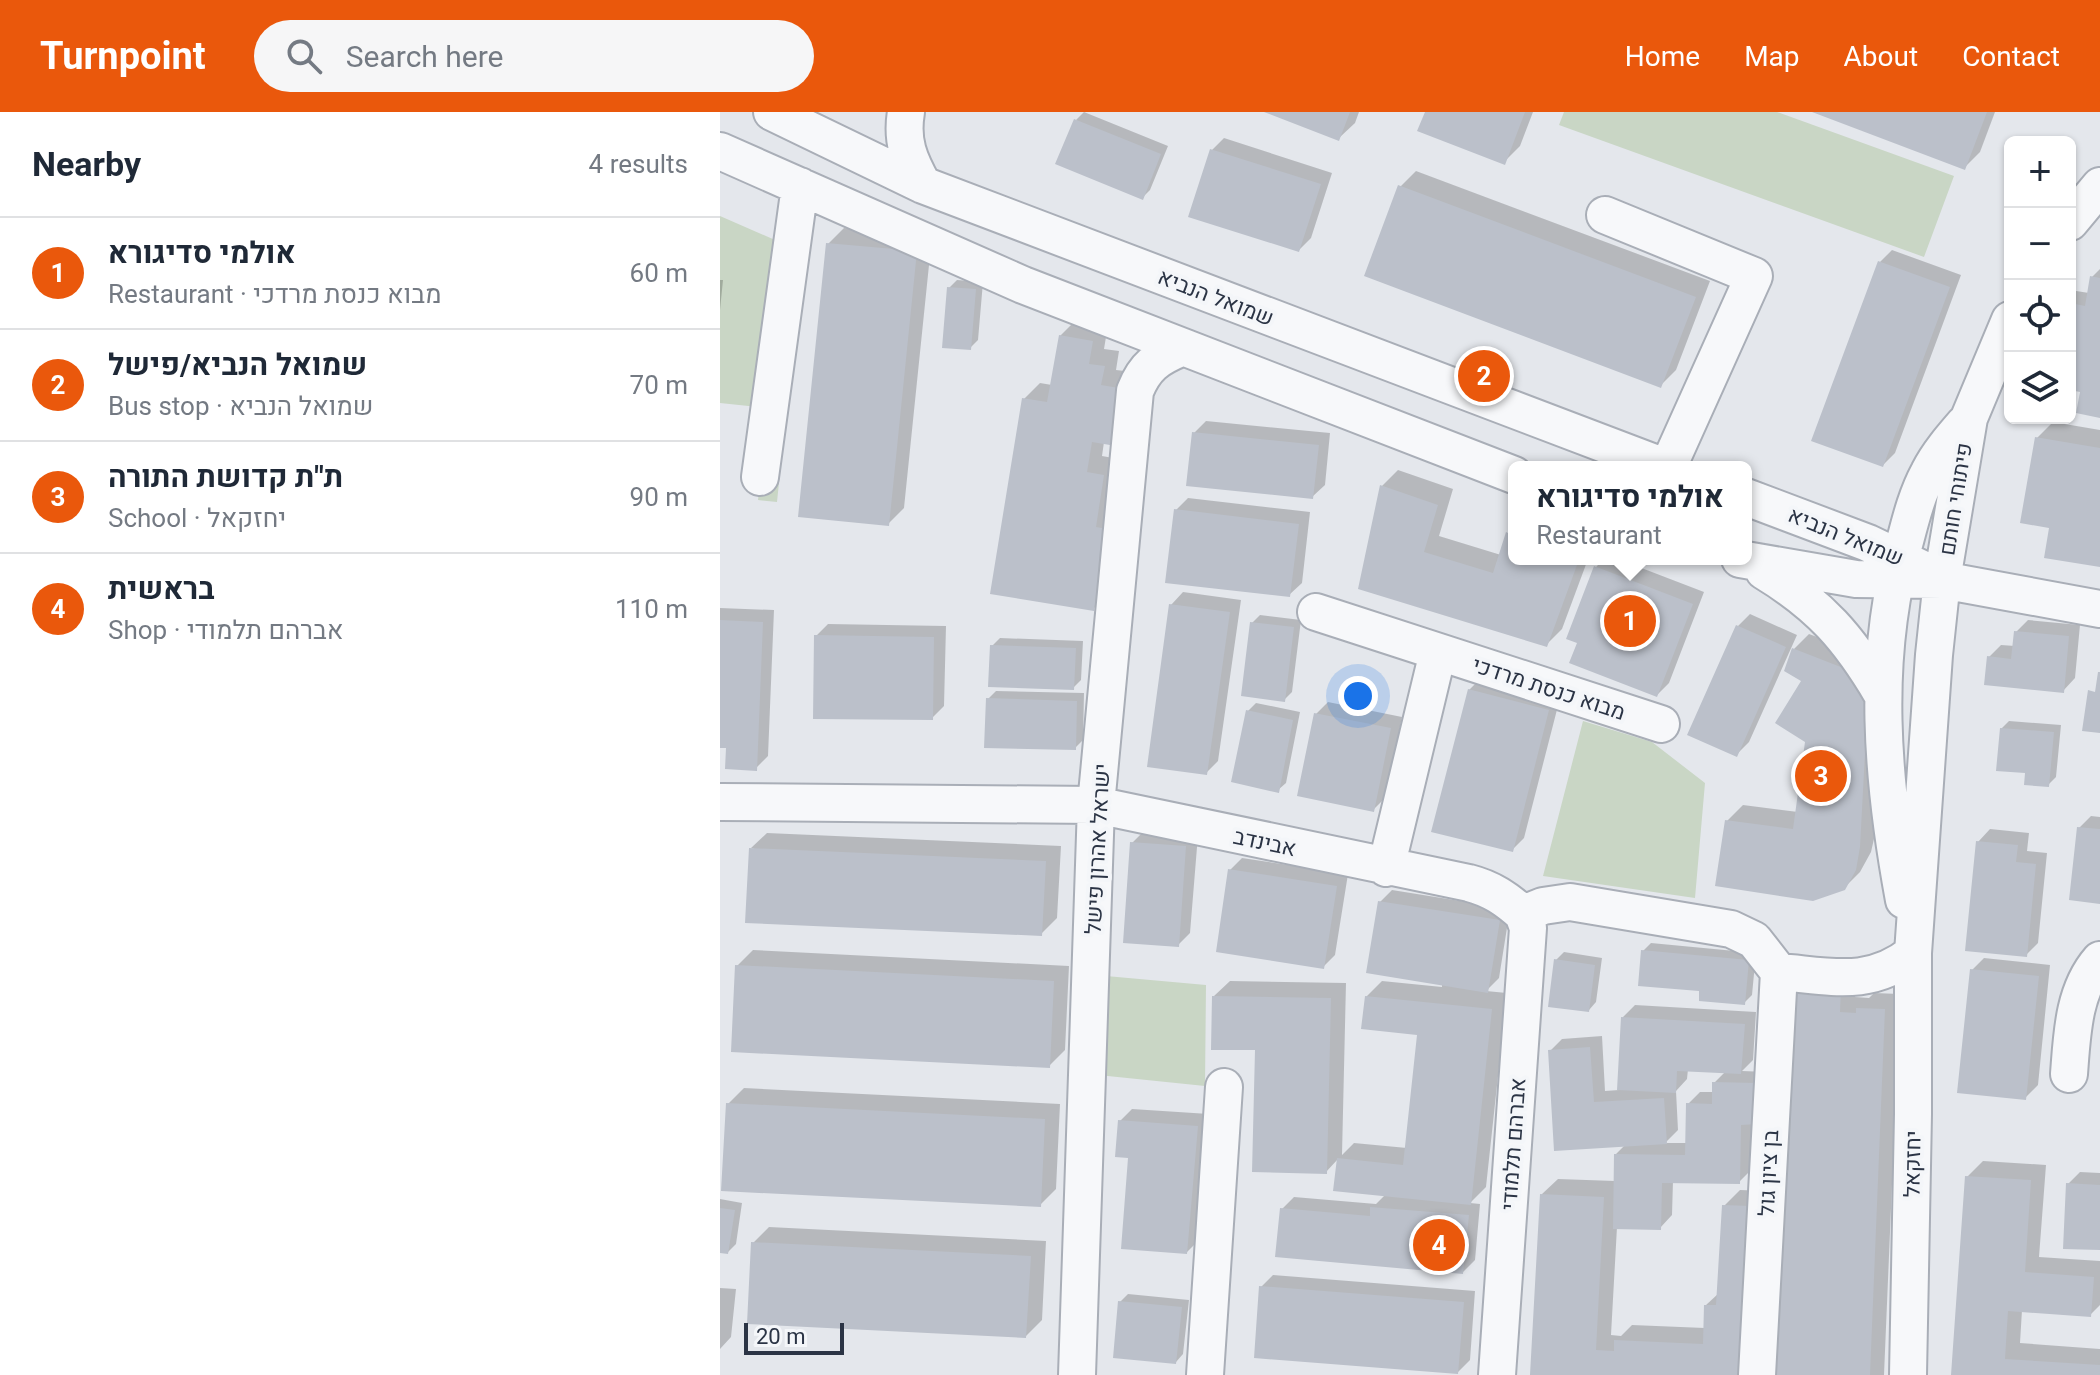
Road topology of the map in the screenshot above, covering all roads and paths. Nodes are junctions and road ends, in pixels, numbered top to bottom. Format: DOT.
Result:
graph roads {
  1 [pos="772,112"];
  2 [pos="906,112"];
  3 [pos="720,151"];
  4 [pos="923,185"];
  5 [pos="800,186"];
  6 [pos="2100,186"];
  7 [pos="1605,215"];
  8 [pos="2076,215"];
  9 [pos="2004,334"];
  10 [pos="1181,348"];
  11 [pos="1969,418"];
  12 [pos="1651,461"];
  13 [pos="1670,461"];
  14 [pos="1508,473"];
  15 [pos="760,477"];
  16 [pos="1752,500"];
  17 [pos="1752,562"];
  18 [pos="1751,565"];
  19 [pos="1898,569"];
  20 [pos="1942,580"];
  21 [pos="2100,609"];
  22 [pos="1316,612"];
  23 [pos="1438,652"];
  24 [pos="1882,694"];
  25 [pos="1661,724"];
  26 [pos="720,802"];
  27 [pos="1096,805"];
  28 [pos="1386,868"];
  29 [pos="1523,914"];
  30 [pos="1913,953"];
  31 [pos="2100,960"];
  32 [pos="1779,972"];
  33 [pos="2069,1074"];
  34 [pos="1224,1087"];
  35 [pos="1077,1375"];
  36 [pos="1205,1375"];
  37 [pos="1497,1375"];
  38 [pos="1757,1375"];
  39 [pos="1908,1375"];
  1 -- 4 [label="street, שמואל הנביא"];
  2 -- 4 [label="street"];
  3 -- 5 [label="street"];
  4 -- 12 [label="street, שמואל הנביא"];
  5 -- 10 [label="street"];
  5 -- 15 [label="street"];
  6 -- 8 [label="street"];
  7 -- 13 [label="street"];
  9 -- 11 [label="street, פיתוחי חותם"];
  10 -- 14 [label="street"];
  10 -- 27 [label="street, ישראל אהרון פישל"];
  11 -- 19 [label="street, פיתוחי חותם"];
  11 -- 20 [label="street, פיתוחי חותם"];
  16 -- 19 [label="street, שמואל הנביא"];
  17 -- 19 [label="street, שמואל הנביא"];
  18 -- 24 [label="street"];
  19 -- 20 [label="street, שמואל הנביא"];
  19 -- 24 [label="street, יחזקאל"];
  20 -- 21 [label="street, שמואל הנביא"];
  20 -- 30 [label="street, יחזקאל"];
  22 -- 23 [label="street, מבוא כנסת מרדכי"];
  23 -- 25 [label="street, מבוא כנסת מרדכי"];
  23 -- 28 [label="street"];
  24 -- 30 [label="street, יחזקאל"];
  26 -- 27 [label="street, אבינדב"];
  27 -- 28 [label="street, אבינדב"];
  27 -- 35 [label="street, ישראל אהרון פישל"];
  28 -- 29 [label="street, אבינדב"];
  29 -- 32 [label="street"];
  29 -- 37 [label="street, אברהם תלמודי"];
  30 -- 32 [label="street"];
  30 -- 39 [label="street, יחזקאל"];
  31 -- 33 [label="street"];
  32 -- 38 [label="street, בן ציון גול"];
  34 -- 36 [label="street"];
}
